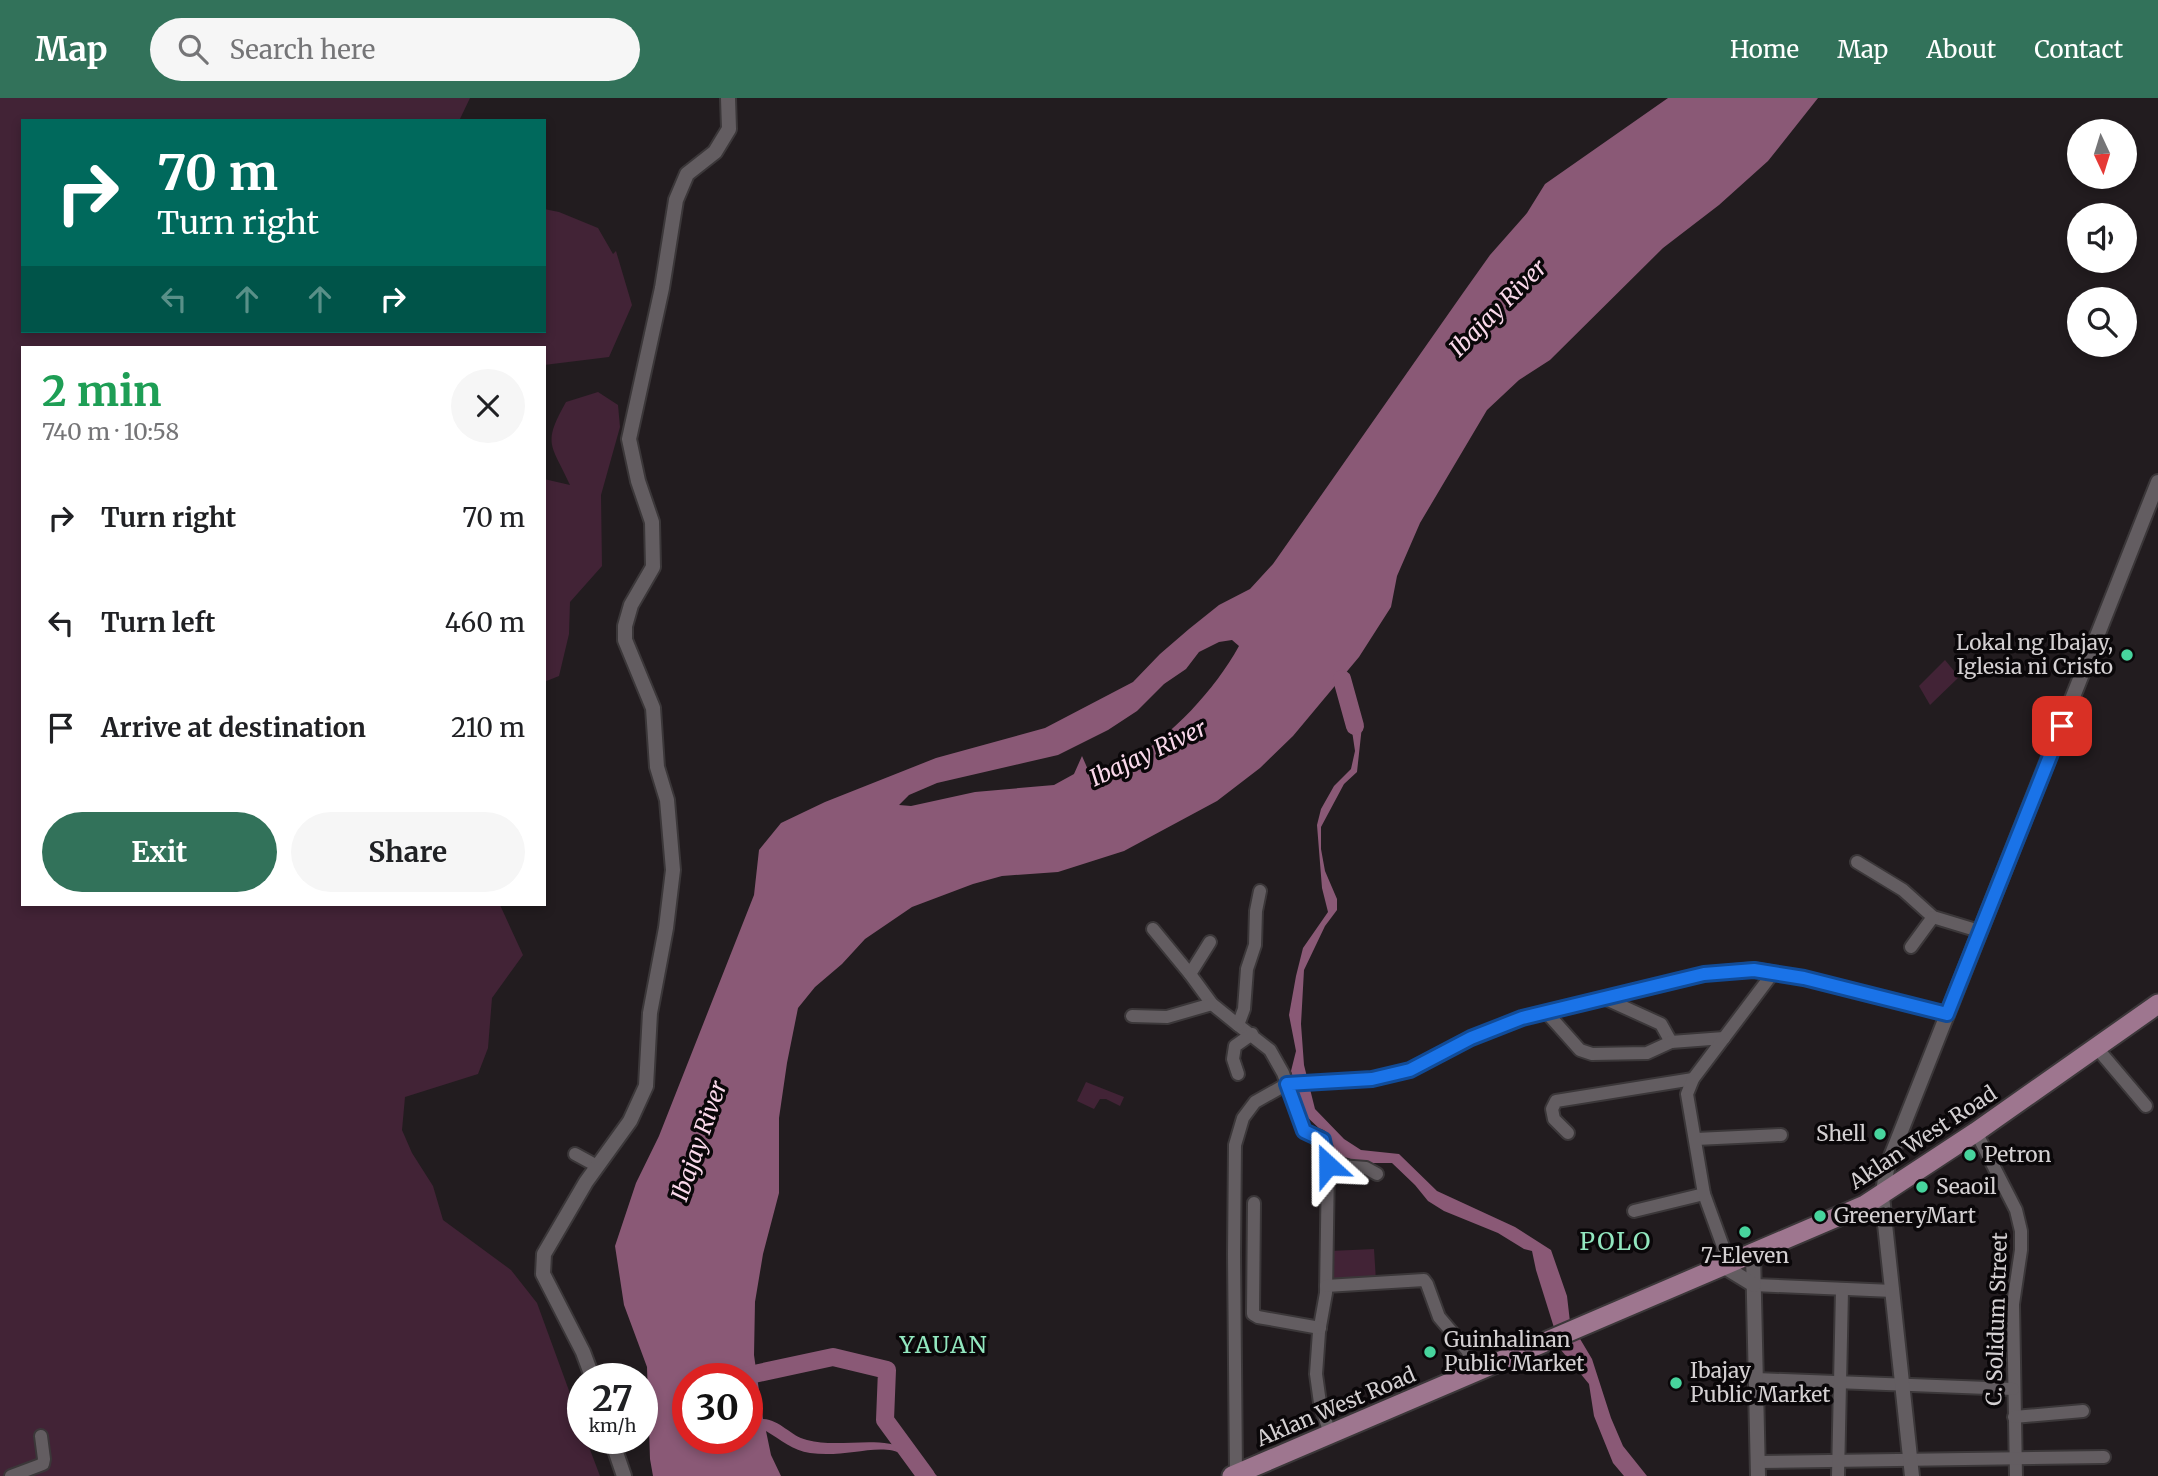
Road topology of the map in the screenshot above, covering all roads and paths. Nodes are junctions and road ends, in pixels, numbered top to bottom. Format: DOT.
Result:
graph roads {
  1 [pos="728,98"];
  2 [pos="2158,482"];
  3 [pos="1857,862"];
  4 [pos="1260,891"];
  5 [pos="1933,917"];
  6 [pos="1153,929"];
  7 [pos="1979,931"];
  8 [pos="1210,943"];
  9 [pos="1911,947"];
  10 [pos="1773,973"];
  11 [pos="1190,974"];
  12 [pos="1605,999"];
  13 [pos="1212,1004"];
  14 [pos="2158,1004"];
  15 [pos="1547,1013"];
  16 [pos="1947,1014"];
  17 [pos="1132,1016"];
  18 [pos="1238,1025"];
  19 [pos="1252,1034"];
  20 [pos="1724,1038"];
  21 [pos="1671,1042"];
  22 [pos="2096,1047"];
  23 [pos="1238,1074"];
  24 [pos="1693,1079"];
  25 [pos="1287,1084"];
  26 [pos="2146,1106"];
  27 [pos="1976,1132"];
  28 [pos="1568,1133"];
  29 [pos="1781,1135"];
  30 [pos="1696,1139"];
  31 [pos="575,1154"];
  32 [pos="1328,1165"];
  33 [pos="597,1166"];
  34 [pos="1377,1174"];
  35 [pos="1704,1194"];
  36 [pos="1882,1195"];
  37 [pos="1254,1203"];
  38 [pos="1634,1211"];
  39 [pos="1753,1253"];
  40 [pos="1726,1265"];
  41 [pos="1754,1285"];
  42 [pos="1326,1286"];
  43 [pos="1842,1290"];
  44 [pos="1893,1291"];
  45 [pos="1320,1328"];
  46 [pos="587,1363"];
  47 [pos="1476,1372"];
  48 [pos="1756,1379"];
  49 [pos="1840,1383"];
  50 [pos="1903,1385"];
  51 [pos="2013,1390"];
  52 [pos="2083,1411"];
  53 [pos="2014,1417"];
  54 [pos="1330,1434"];
  55 [pos="41,1436"];
  56 [pos="616,1454"];
  57 [pos="2104,1457"];
  58 [pos="2016,1458"];
  59 [pos="1911,1460"];
  60 [pos="1838,1461"];
  61 [pos="1758,1469"];
  62 [pos="1234,1475"];
  63 [pos="11,1476"];
  64 [pos="624,1476"];
  65 [pos="1838,1476"];
  66 [pos="1912,1476"];
  67 [pos="2016,1476"];
  1 -- 33 [label="street"];
  2 -- 7 [label="street"];
  3 -- 5 [label="street"];
  4 -- 18 [label="street"];
  5 -- 7 [label="street"];
  5 -- 9 [label="street"];
  6 -- 11 [label="street"];
  7 -- 16 [label="street"];
  8 -- 11 [label="street"];
  10 -- 12 [label="street"];
  10 -- 16 [label="street"];
  10 -- 20 [label="street"];
  11 -- 13 [label="street"];
  12 -- 15 [label="street"];
  12 -- 21 [label="street"];
  13 -- 17 [label="street"];
  13 -- 18 [label="street"];
  14 -- 22 [label="main road, Aklan West Road"];
  15 -- 21 [label="street"];
  15 -- 25 [label="street"];
  16 -- 36 [label="street"];
  18 -- 19 [label="street"];
  19 -- 23 [label="street"];
  19 -- 25 [label="street"];
  20 -- 21 [label="street"];
  20 -- 24 [label="street"];
  22 -- 26 [label="street"];
  22 -- 27 [label="main road, Aklan West Road"];
  24 -- 28 [label="street"];
  24 -- 30 [label="street"];
  25 -- 32 [label="street"];
  25 -- 62 [label="street"];
  27 -- 36 [label="main road, Aklan West Road"];
  27 -- 51 [label="street, C. Solidum Street"];
  29 -- 30 [label="street"];
  30 -- 35 [label="street"];
  31 -- 33 [label="street"];
  32 -- 34 [label="street"];
  32 -- 42 [label="street"];
  33 -- 46 [label="street"];
  35 -- 38 [label="street"];
  35 -- 40 [label="street"];
  36 -- 39 [label="main road, Aklan West Road"];
  36 -- 44 [label="street"];
  37 -- 45 [label="street"];
  39 -- 40 [label="main road, Aklan West Road"];
  39 -- 41 [label="street"];
  40 -- 41 [label="street"];
  40 -- 47 [label="main road, Aklan West Road"];
  41 -- 43 [label="street"];
  41 -- 48 [label="street"];
  42 -- 45 [label="street"];
  42 -- 47 [label="street"];
  43 -- 44 [label="street"];
  43 -- 49 [label="street"];
  44 -- 50 [label="street"];
  45 -- 54 [label="street"];
  47 -- 54 [label="main road, Aklan West Road"];
  48 -- 49 [label="street"];
  48 -- 61 [label="street"];
  49 -- 50 [label="street"];
  49 -- 60 [label="street"];
  50 -- 51 [label="street"];
  50 -- 59 [label="street"];
  51 -- 53 [label="street, C. Solidum Street"];
  52 -- 53 [label="street"];
  53 -- 58 [label="street, C. Solidum Street"];
  54 -- 62 [label="main road, Aklan West Road"];
  55 -- 63 [label="street"];
  56 -- 64 [label="street"];
  57 -- 58 [label="street"];
  58 -- 59 [label="street"];
  58 -- 67 [label="street, C. Solidum Street"];
  59 -- 60 [label="street"];
  59 -- 66 [label="street"];
  60 -- 61 [label="street"];
  60 -- 65 [label="street"];
}
